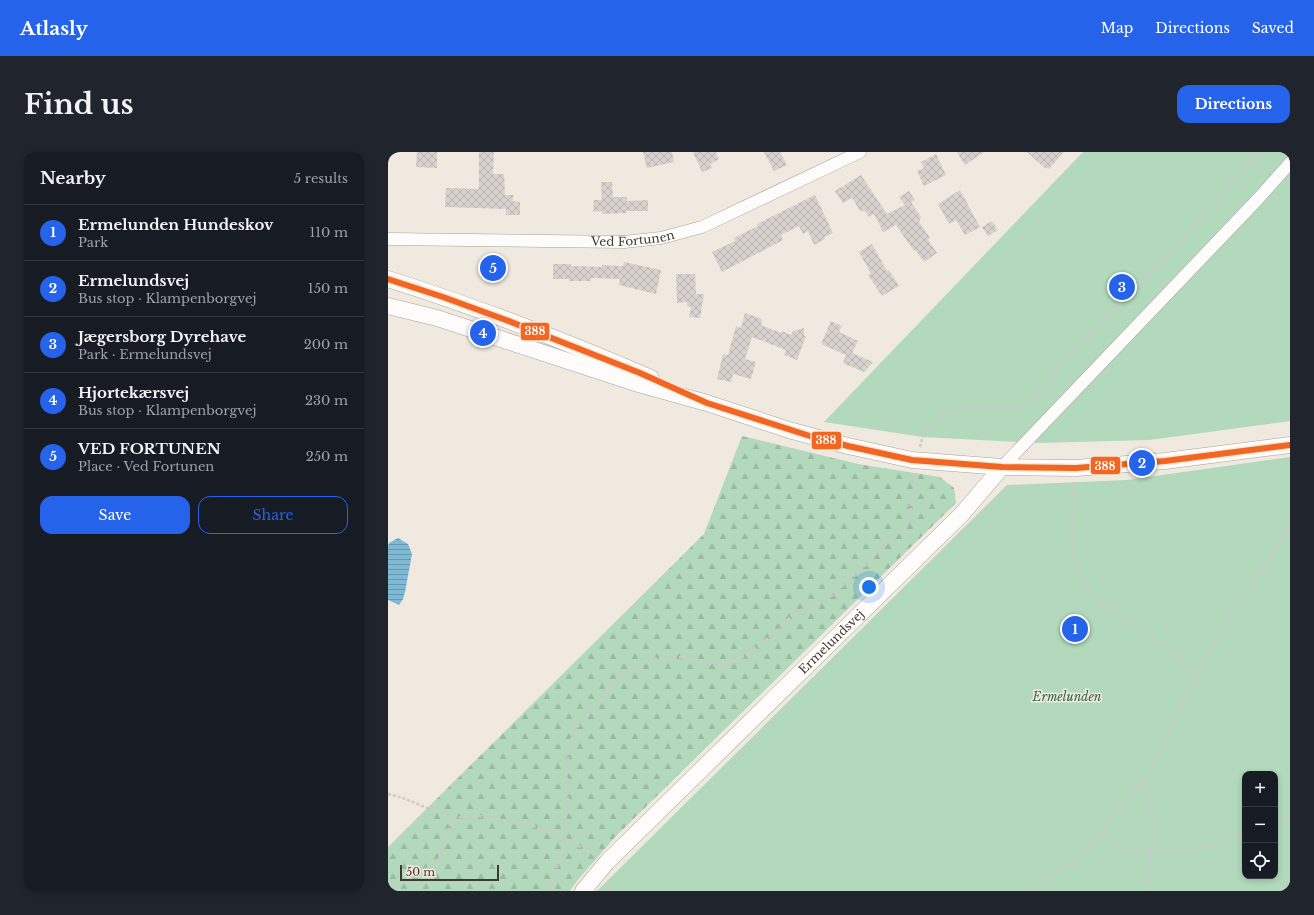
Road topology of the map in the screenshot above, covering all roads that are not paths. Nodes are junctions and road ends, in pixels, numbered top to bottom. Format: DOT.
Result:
graph roads {
  1 [pos="860,152"];
  2 [pos="1290,163"];
  3 [pos="388,239"];
  4 [pos="388,279"];
  5 [pos="388,306"];
  6 [pos="707,403"];
  7 [pos="1290,445"];
  8 [pos="1002,467"];
  9 [pos="583,891"];
  1 -- 3 [label="street, Ved Fortunen"];
  2 -- 8 [label="street, Ermelundsvej"];
  4 -- 6 [label="street"];
  5 -- 6 [label="street"];
  6 -- 8 [label="street"];
  7 -- 8 [label="street"];
  8 -- 9 [label="street, Ermelundsvej"];
}
